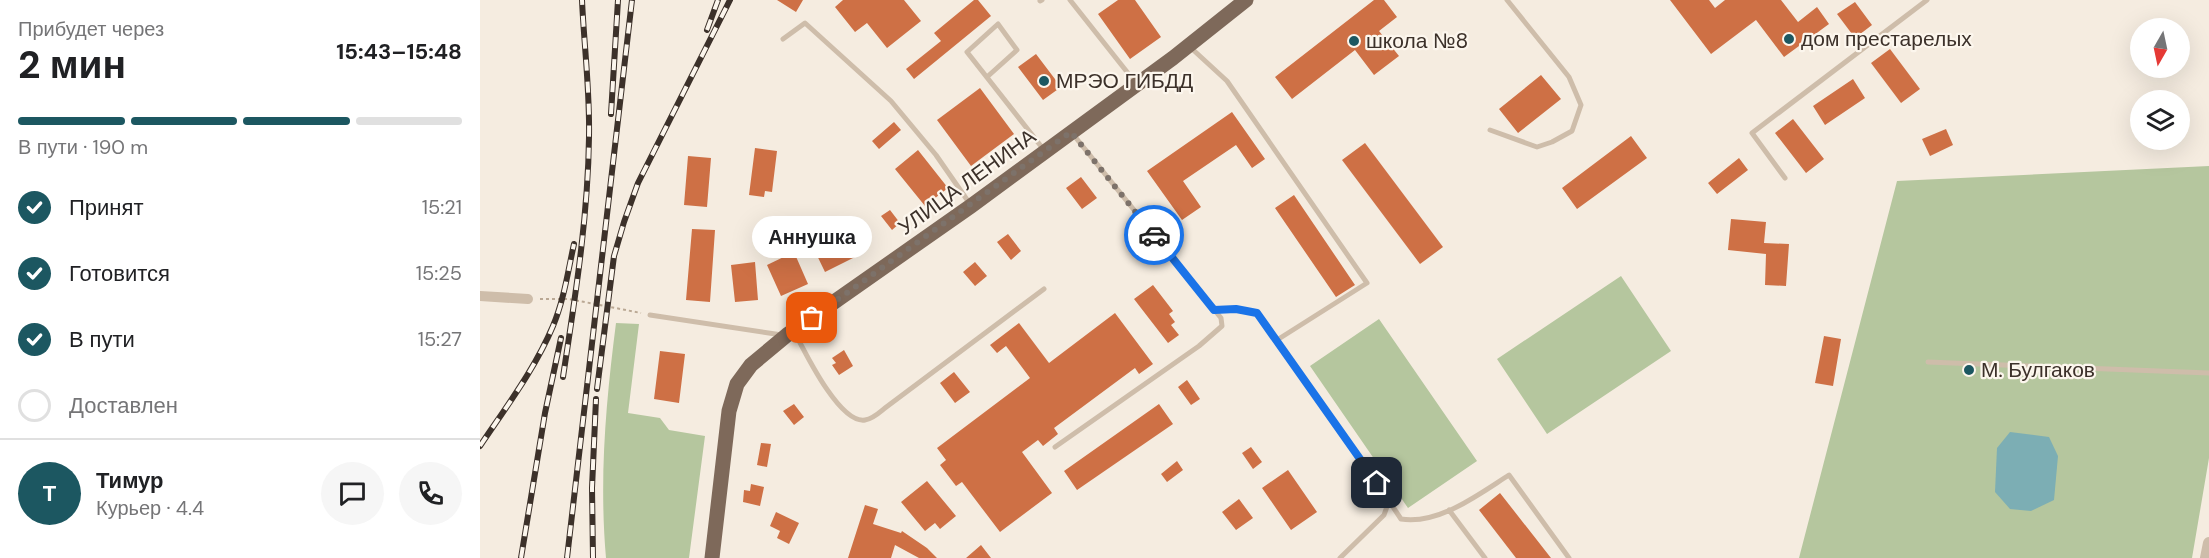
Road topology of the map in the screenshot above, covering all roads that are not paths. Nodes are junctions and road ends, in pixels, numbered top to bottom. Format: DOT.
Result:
graph roads {
  1 [pos="1070,0"];
  2 [pos="1246,0"];
  3 [pos="1507,0"];
  4 [pos="1927,0"];
  5 [pos="783,39"];
  6 [pos="1189,46"];
  7 [pos="987,77"];
  8 [pos="1136,84"];
  9 [pos="1490,130"];
  10 [pos="1071,132"];
  11 [pos="1045,152"];
  12 [pos="1785,178"];
  13 [pos="971,206"];
  14 [pos="1044,289"];
  15 [pos="480,296"];
  16 [pos="528,298"];
  17 [pos="1214,310"];
  18 [pos="650,315"];
  19 [pos="790,333"];
  20 [pos="1277,340"];
  21 [pos="1928,362"];
  22 [pos="2209,373"];
  23 [pos="1055,447"];
  24 [pos="1389,501"];
  25 [pos="1449,510"];
  26 [pos="2209,543"];
  27 [pos="712,558"];
  28 [pos="1340,558"];
  29 [pos="1485,558"];
  30 [pos="1569,558"];
  31 [pos="2206,558"];
  1 -- 8 [label="lane"];
  2 -- 6 [label="main road, УЛИЦА ЛЕНИНА"];
  3 -- 9 [label="lane"];
  4 -- 12 [label="lane"];
  5 -- 13 [label="lane"];
  6 -- 8 [label="main road, УЛИЦА ЛЕНИНА"];
  6 -- 20 [label="lane"];
  7 -- 7 [label="lane"];
  7 -- 11 [label="lane"];
  8 -- 10 [label="main road, УЛИЦА ЛЕНИНА"];
  10 -- 11 [label="main road, УЛИЦА ЛЕНИНА"];
  10 -- 17 [label="lane"];
  11 -- 13 [label="main road, УЛИЦА ЛЕНИНА"];
  13 -- 19 [label="main road, УЛИЦА ЛЕНИНА"];
  14 -- 19 [label="lane"];
  15 -- 16 [label="street"];
  17 -- 20 [label="lane"];
  17 -- 23 [label="lane"];
  18 -- 19 [label="lane"];
  19 -- 27 [label="main road, УЛИЦА ЛЕНИНА"];
  20 -- 24 [label="lane"];
  21 -- 22 [label="lane"];
  24 -- 25 [label="lane"];
  24 -- 28 [label="lane"];
  25 -- 29 [label="lane"];
  25 -- 30 [label="lane"];
  26 -- 31 [label="street"];
}
